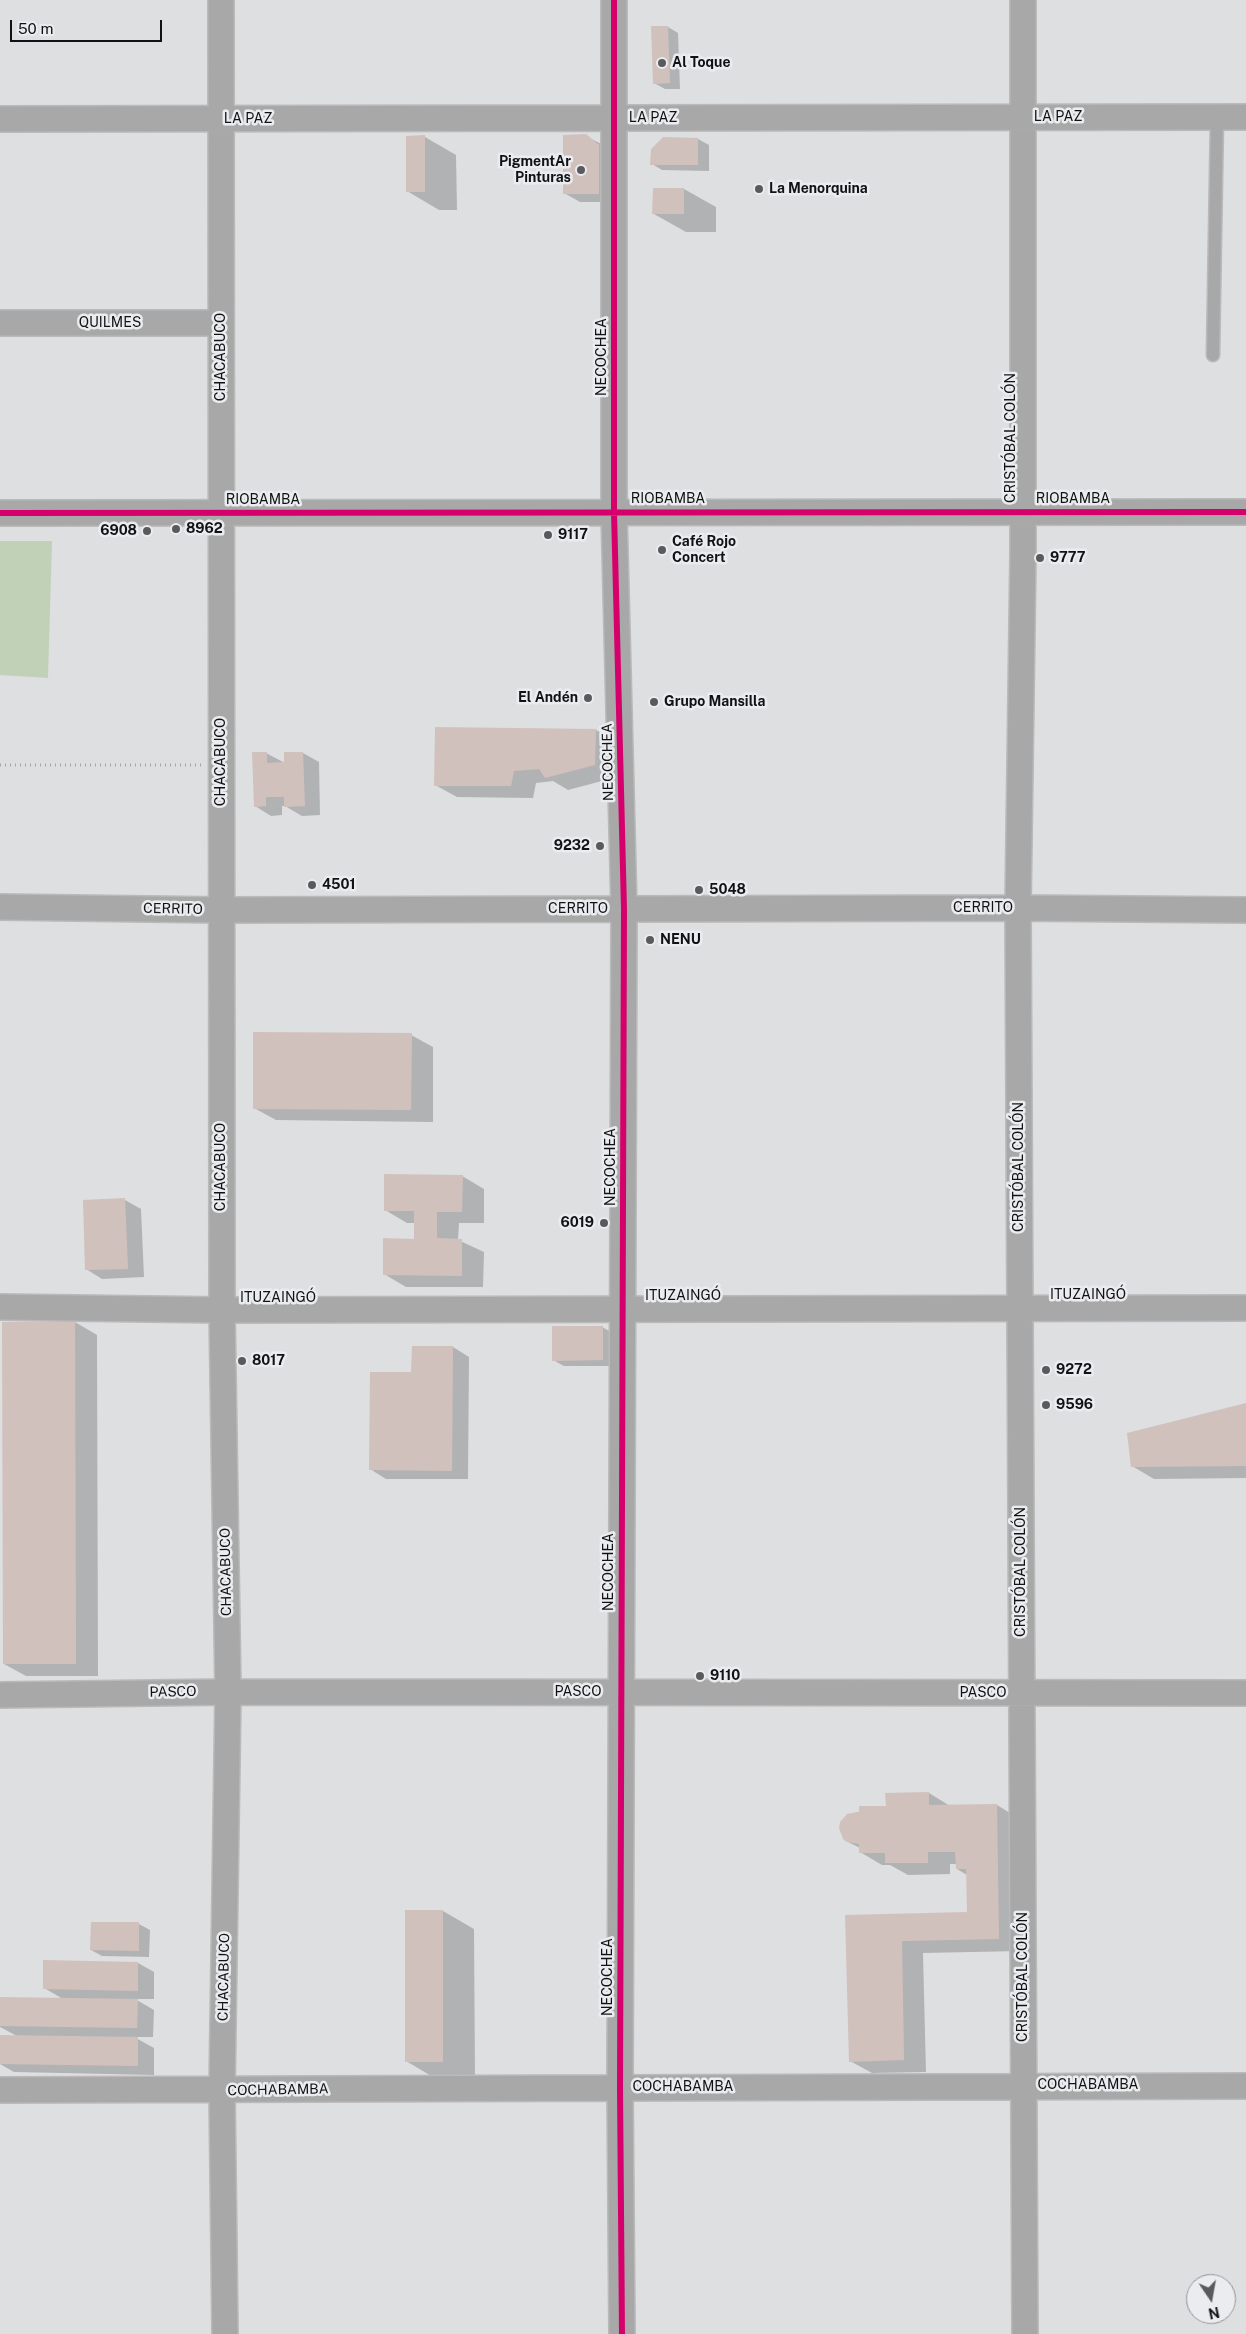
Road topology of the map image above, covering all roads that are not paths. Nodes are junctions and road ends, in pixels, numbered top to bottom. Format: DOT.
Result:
graph roads {
  1 [pos="220,0"];
  2 [pos="614,0"];
  3 [pos="1023,0"];
  4 [pos="1217,117"];
  5 [pos="1246,117"];
  6 [pos="614,118"];
  7 [pos="1023,118"];
  8 [pos="0,119"];
  9 [pos="221,119"];
  10 [pos="0,322"];
  11 [pos="221,323"];
  12 [pos="1213,355"];
  13 [pos="1023,511"];
  14 [pos="614,512"];
  15 [pos="1246,512"];
  16 [pos="0,513"];
  17 [pos="221,513"];
  18 [pos="0,907"];
  19 [pos="1018,908"];
  20 [pos="624,909"];
  21 [pos="221,910"];
  22 [pos="1246,910"];
  23 [pos="1020,1307"];
  24 [pos="0,1308"];
  25 [pos="622,1308"];
  26 [pos="1246,1308"];
  27 [pos="222,1310"];
  28 [pos="228,1692"];
  29 [pos="622,1692"];
  30 [pos="1022,1693"];
  31 [pos="1246,1693"];
  32 [pos="0,1695"];
  33 [pos="1023,2085"];
  34 [pos="1246,2086"];
  35 [pos="620,2087"];
  36 [pos="0,2090"];
  37 [pos="222,2091"];
  38 [pos="224,2334"];
  39 [pos="622,2334"];
  40 [pos="1025,2334"];
  1 -- 9 [label="street, CHACABUCO"];
  2 -- 6 [label="street, NECOCHEA"];
  3 -- 7 [label="street, CRISTÓBAL COLÓN"];
  4 -- 5 [label="street, LA PAZ"];
  4 -- 7 [label="street, LA PAZ"];
  4 -- 12 [label="lane"];
  6 -- 7 [label="street, LA PAZ"];
  6 -- 9 [label="street, LA PAZ"];
  6 -- 14 [label="street, NECOCHEA"];
  7 -- 13 [label="street, CRISTÓBAL COLÓN"];
  8 -- 9 [label="street, LA PAZ"];
  9 -- 11 [label="street, CHACABUCO"];
  10 -- 11 [label="street, QUILMES"];
  11 -- 17 [label="street, CHACABUCO"];
  13 -- 14 [label="street, RIOBAMBA"];
  13 -- 15 [label="street, RIOBAMBA"];
  13 -- 19 [label="street, CRISTÓBAL COLÓN"];
  14 -- 17 [label="street, RIOBAMBA"];
  14 -- 20 [label="street, NECOCHEA"];
  16 -- 17 [label="street, RIOBAMBA"];
  17 -- 21 [label="street, CHACABUCO"];
  18 -- 21 [label="street, CERRITO"];
  19 -- 20 [label="street, CERRITO"];
  19 -- 22 [label="street, CERRITO"];
  19 -- 23 [label="street, CRISTÓBAL COLÓN"];
  20 -- 21 [label="street, CERRITO"];
  20 -- 25 [label="street, NECOCHEA"];
  21 -- 27 [label="street, CHACABUCO"];
  23 -- 25 [label="street, ITUZAINGÓ"];
  23 -- 26 [label="street, ITUZAINGÓ"];
  23 -- 30 [label="street, CRISTÓBAL COLÓN"];
  24 -- 27 [label="street, ITUZAINGÓ"];
  25 -- 27 [label="street, ITUZAINGÓ"];
  25 -- 29 [label="street, NECOCHEA"];
  27 -- 28 [label="street, CHACABUCO"];
  28 -- 29 [label="street, PASCO"];
  28 -- 32 [label="street, PASCO"];
  28 -- 37 [label="street, CHACABUCO"];
  29 -- 30 [label="street, PASCO"];
  29 -- 35 [label="street, NECOCHEA"];
  30 -- 31 [label="street, PASCO"];
  30 -- 33 [label="street, CRISTÓBAL COLÓN"];
  33 -- 34 [label="street, COCHABAMBA"];
  33 -- 35 [label="street, COCHABAMBA"];
  33 -- 40 [label="street, CRISTÓBAL COLÓN"];
  35 -- 37 [label="street, COCHABAMBA"];
  35 -- 39 [label="street, NECOCHEA"];
  36 -- 37 [label="street, COCHABAMBA"];
  37 -- 38 [label="street, CHACABUCO"];
}
